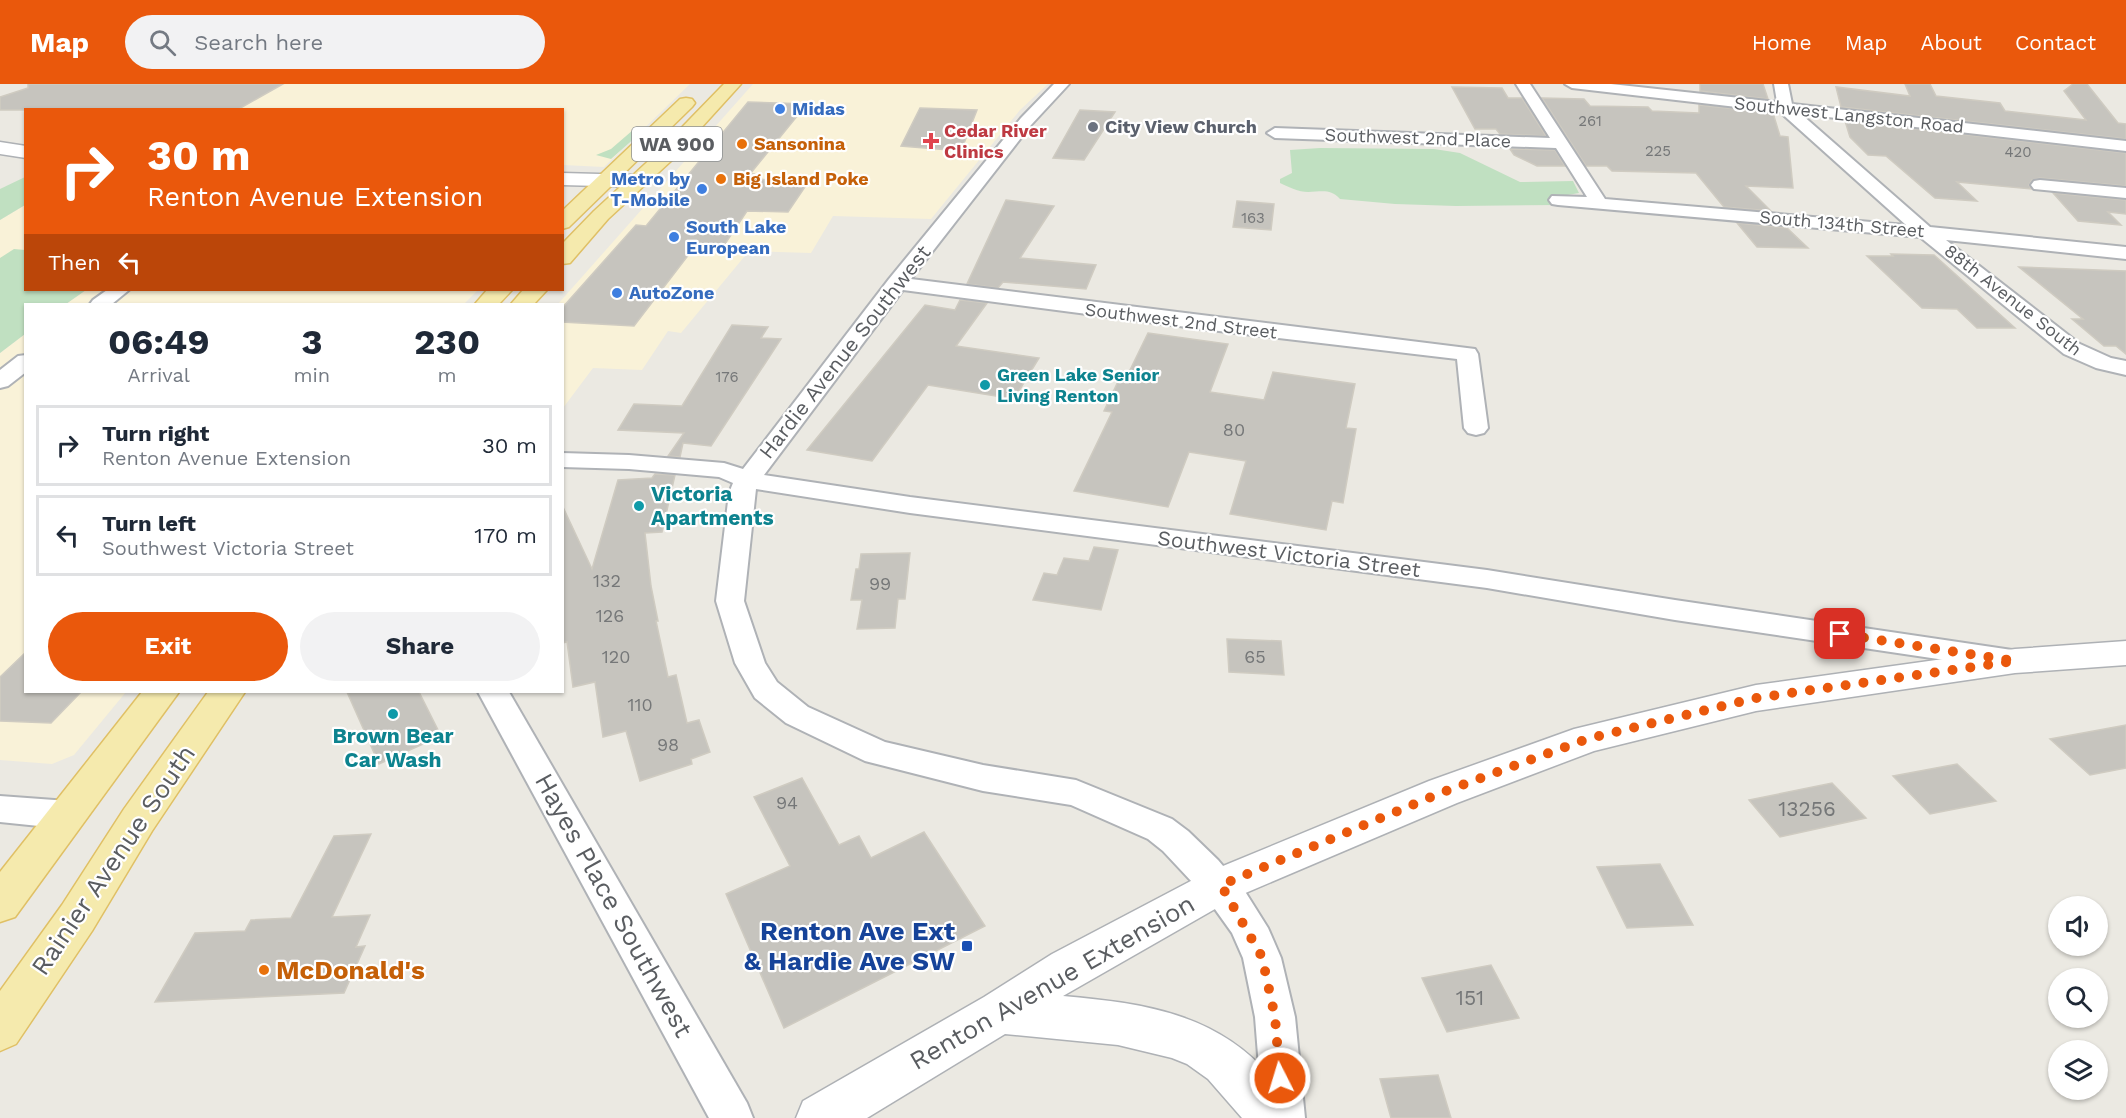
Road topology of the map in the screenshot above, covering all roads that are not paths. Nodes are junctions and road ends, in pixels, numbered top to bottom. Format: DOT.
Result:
graph roads {
  1 [pos="733,84"];
  2 [pos="1062,84"];
  3 [pos="1523,84"];
  4 [pos="1572,84"];
  5 [pos="1781,84"];
  6 [pos="1643,88"];
  7 [pos="701,89"];
  8 [pos="1785,108"];
  9 [pos="1275,133"];
  10 [pos="1561,143"];
  11 [pos="2126,146"];
  12 [pos="0,148"];
  13 [pos="24,152"];
  14 [pos="0,159"];
  15 [pos="24,160"];
  16 [pos="564,179"];
  17 [pos="605,180"];
  18 [pos="637,181"];
  19 [pos="2040,185"];
  20 [pos="2126,193"];
  21 [pos="1558,200"];
  22 [pos="1599,203"];
  23 [pos="564,221"];
  24 [pos="1925,232"];
  25 [pos="2126,254"];
  26 [pos="564,256"];
  27 [pos="896,283"];
  28 [pos="118,291"];
  29 [pos="499,291"];
  30 [pos="534,291"];
  31 [pos="101,303"];
  32 [pos="487,303"];
  33 [pos="523,303"];
  34 [pos="24,363"];
  35 [pos="2126,368"];
  36 [pos="0,381"];
  37 [pos="1476,428"];
  38 [pos="564,460"];
  39 [pos="747,480"];
  40 [pos="2126,653"];
  41 [pos="2015,661"];
  42 [pos="160,693"];
  43 [pos="225,693"];
  44 [pos="495,693"];
  45 [pos="0,809"];
  46 [pos="68,815"];
  47 [pos="1221,885"];
  48 [pos="0,904"];
  49 [pos="1000,1012"];
  50 [pos="0,1029"];
  51 [pos="732,1118"];
  52 [pos="822,1118"];
  53 [pos="1274,1118"];
  54 [pos="1284,1118"];
  1 -- 18 [label="main road, WA 900"];
  2 -- 27 [label="street, Hardie Avenue Southwest"];
  3 -- 10 [label="street"];
  4 -- 6 [label="street, Southwest Langston Road"];
  5 -- 8 [label="street"];
  6 -- 8 [label="street, Southwest Langston Road"];
  7 -- 17 [label="main road"];
  8 -- 11 [label="street, Southwest Langston Road"];
  8 -- 24 [label="street, 88th Avenue South"];
  9 -- 10 [label="street, Southwest 2nd Place"];
  10 -- 22 [label="street"];
  12 -- 13 [label="main road"];
  14 -- 15 [label="main road"];
  16 -- 17 [label="main road, WA 900"];
  17 -- 18 [label="main road, WA 900"];
  17 -- 23 [label="main road"];
  18 -- 26 [label="main road"];
  19 -- 20 [label="street"];
  21 -- 22 [label="street, South 134th Street"];
  22 -- 24 [label="street, South 134th Street"];
  24 -- 25 [label="street, South 134th Street"];
  24 -- 35 [label="street, 88th Avenue South"];
  27 -- 37 [label="street, Southwest 2nd Street"];
  27 -- 39 [label="street, Hardie Avenue Southwest"];
  28 -- 31 [label="street"];
  29 -- 32 [label="main road"];
  30 -- 33 [label="main road"];
  34 -- 36 [label="street"];
  38 -- 39 [label="street, Southwest Victoria Street"];
  39 -- 41 [label="street, Southwest Victoria Street"];
  39 -- 47 [label="street, Hardie Avenue Southwest"];
  40 -- 41 [label="main road, Renton Avenue Extension"];
  41 -- 47 [label="main road, Renton Avenue Extension"];
  42 -- 46 [label="main road"];
  43 -- 50 [label="main road, Rainier Avenue South"];
  44 -- 51 [label="street, Hayes Place Southwest"];
  45 -- 46 [label="street"];
  46 -- 48 [label="main road"];
  47 -- 49 [label="main road, Renton Avenue Extension"];
  47 -- 54 [label="street, Hardie Avenue Southwest"];
  49 -- 52 [label="main road, Renton Avenue Extension"];
  49 -- 53 [label="main road"];
}
